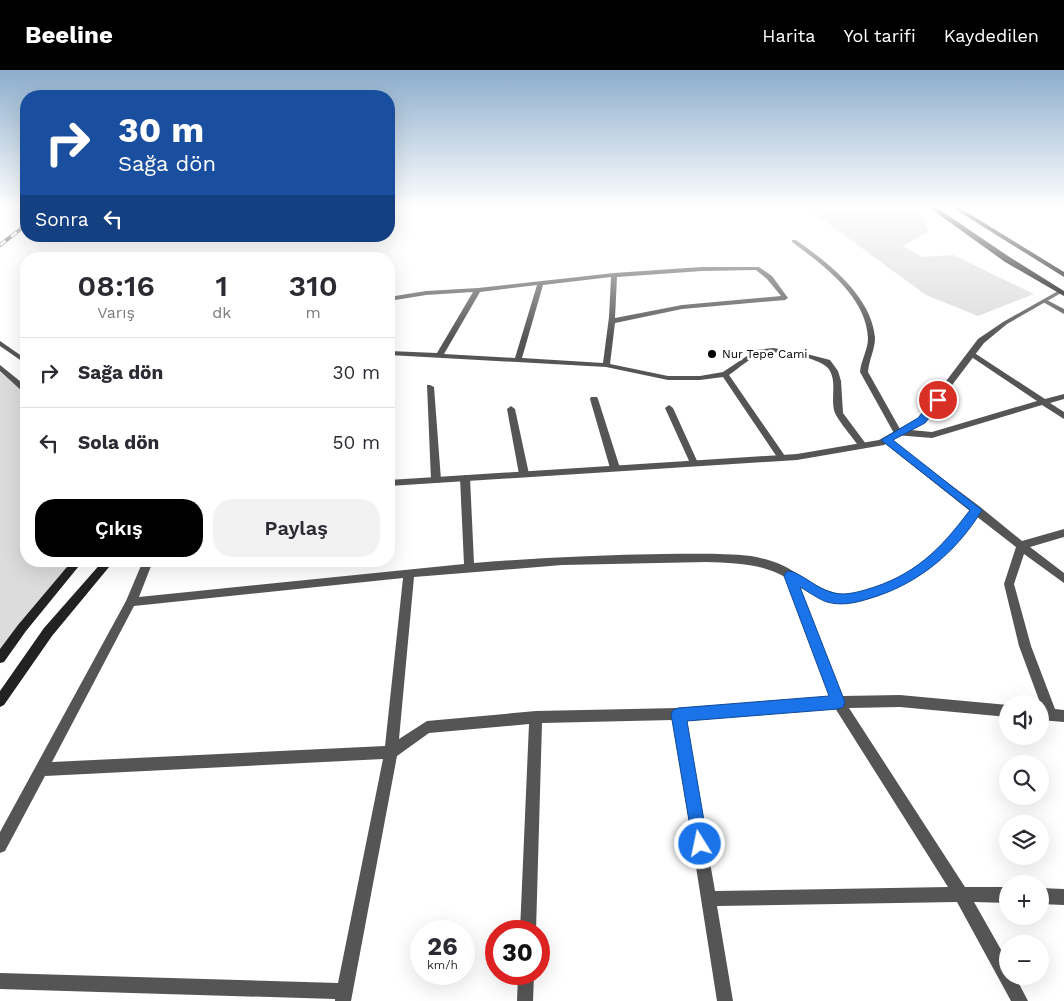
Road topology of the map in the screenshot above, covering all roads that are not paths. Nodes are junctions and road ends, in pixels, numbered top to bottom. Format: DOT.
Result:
graph roads {
  1 [pos="807,251"];
  2 [pos="996,251"];
  3 [pos="1026,251"];
  4 [pos="614,275"];
  5 [pos="1064,275"];
  6 [pos="541,282"];
  7 [pos="478,290"];
  8 [pos="1062,293"];
  9 [pos="395,298"];
  10 [pos="1045,301"];
  11 [pos="1064,312"];
  12 [pos="612,321"];
  13 [pos="0,343"];
  14 [pos="395,353"];
  15 [pos="972,354"];
  16 [pos="439,356"];
  17 [pos="20,358"];
  18 [pos="518,360"];
  19 [pos="606,365"];
  20 [pos="0,367"];
  21 [pos="725,374"];
  22 [pos="20,385"];
  23 [pos="430,387"];
  24 [pos="1064,396"];
  25 [pos="594,399"];
  26 [pos="1043,401"];
  27 [pos="512,408"];
  28 [pos="669,408"];
  29 [pos="1064,416"];
  30 [pos="900,432"];
  31 [pos="886,440"];
  32 [pos="863,446"];
  33 [pos="782,458"];
  34 [pos="694,463"];
  35 [pos="615,468"];
  36 [pos="524,474"];
  37 [pos="465,478"];
  38 [pos="436,480"];
  39 [pos="395,482"];
  40 [pos="976,510"];
  41 [pos="1064,532"];
  42 [pos="1022,545"];
  43 [pos="73,567"];
  44 [pos="104,567"];
  45 [pos="146,567"];
  46 [pos="469,567"];
  47 [pos="410,573"];
  48 [pos="790,576"];
  49 [pos="1064,579"];
  50 [pos="131,602"];
  51 [pos="0,658"];
  52 [pos="0,701"];
  53 [pos="838,702"];
  54 [pos="999,710"];
  55 [pos="678,714"];
  56 [pos="1052,715"];
  57 [pos="536,717"];
  58 [pos="391,752"];
  59 [pos="42,769"];
  60 [pos="0,846"];
  61 [pos="961,894"];
  62 [pos="999,895"];
  63 [pos="1049,896"];
  64 [pos="1064,897"];
  65 [pos="710,899"];
  66 [pos="528,920"];
  67 [pos="0,981"];
  68 [pos="526,985"];
  69 [pos="344,996"];
  70 [pos="525,1001"];
  71 [pos="724,1001"];
  72 [pos="1020,1001"];
  1 -- 30 [label="street"];
  2 -- 8 [label="main road"];
  3 -- 5 [label="main road"];
  4 -- 6 [label="street"];
  4 -- 12 [label="street"];
  4 -- 12 [label="street"];
  6 -- 7 [label="street"];
  6 -- 18 [label="street"];
  7 -- 9 [label="street"];
  7 -- 16 [label="street"];
  8 -- 10 [label="street"];
  10 -- 11 [label="street"];
  10 -- 15 [label="street"];
  12 -- 19 [label="street"];
  13 -- 17 [label="street"];
  14 -- 16 [label="street"];
  15 -- 26 [label="street"];
  15 -- 30 [label="street"];
  16 -- 18 [label="street"];
  18 -- 19 [label="street"];
  19 -- 21 [label="street"];
  20 -- 22 [label="street"];
  21 -- 32 [label="street"];
  21 -- 33 [label="street"];
  23 -- 38 [label="street"];
  24 -- 26 [label="street"];
  25 -- 35 [label="street"];
  26 -- 29 [label="street"];
  26 -- 30 [label="street"];
  27 -- 36 [label="street"];
  28 -- 34 [label="street"];
  30 -- 31 [label="street"];
  31 -- 32 [label="street"];
  31 -- 40 [label="street"];
  32 -- 33 [label="street"];
  33 -- 34 [label="street"];
  34 -- 35 [label="street"];
  35 -- 36 [label="street"];
  36 -- 37 [label="street"];
  37 -- 38 [label="street"];
  37 -- 46 [label="street"];
  38 -- 39 [label="street"];
  40 -- 42 [label="street"];
  40 -- 48 [label="street"];
  41 -- 42 [label="street"];
  42 -- 49 [label="street"];
  42 -- 56 [label="street"];
  43 -- 51 [label="main road"];
  44 -- 52 [label="main road"];
  45 -- 50 [label="street"];
  46 -- 47 [label="street"];
  46 -- 48 [label="street"];
  47 -- 50 [label="street"];
  47 -- 58 [label="street"];
  48 -- 53 [label="street"];
  50 -- 59 [label="street"];
  53 -- 54 [label="street"];
  53 -- 55 [label="street"];
  53 -- 61 [label="street"];
  55 -- 57 [label="street"];
  55 -- 65 [label="street"];
  57 -- 58 [label="street"];
  57 -- 66 [label="street"];
  58 -- 59 [label="street"];
  58 -- 69 [label="street"];
  59 -- 60 [label="street"];
  61 -- 62 [label="street"];
  61 -- 65 [label="street"];
  61 -- 72 [label="street"];
  63 -- 64 [label="street"];
  65 -- 71 [label="street"];
  67 -- 69 [label="street"];
  68 -- 70 [label="street"];
}
